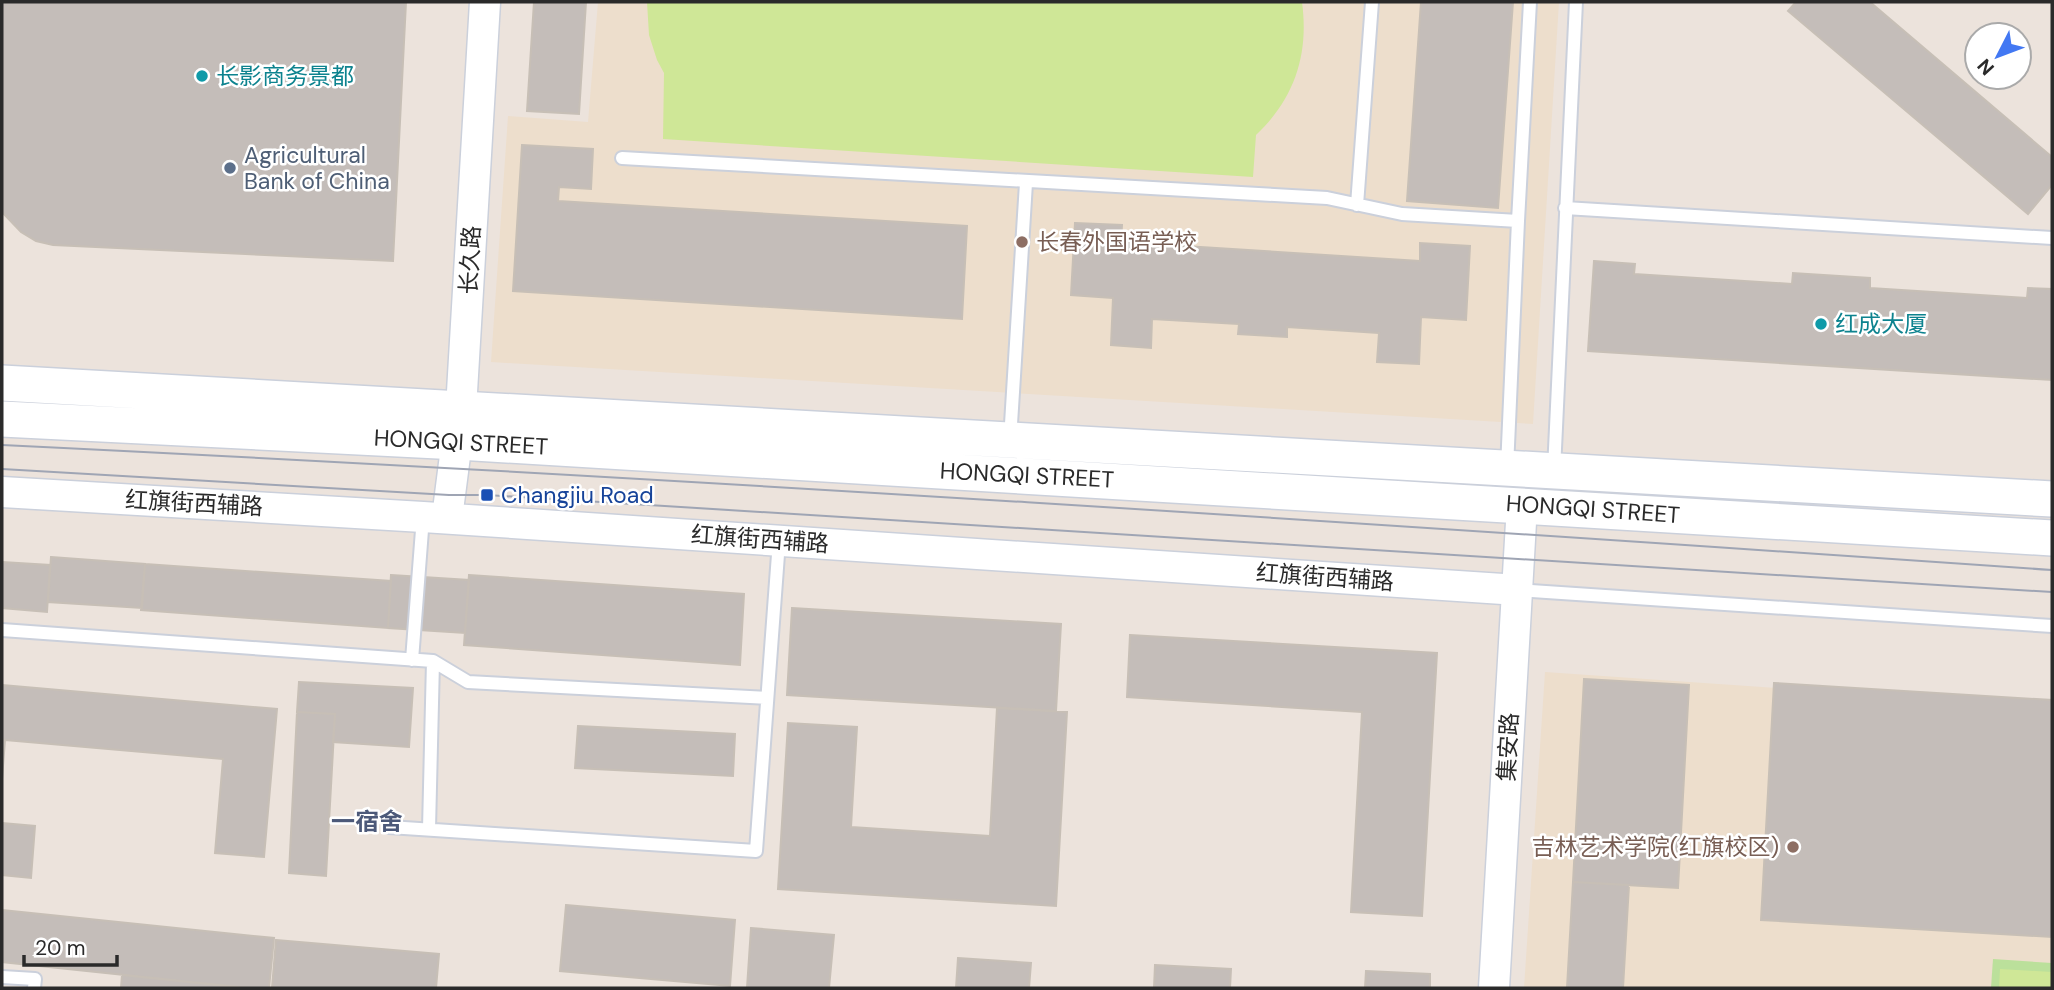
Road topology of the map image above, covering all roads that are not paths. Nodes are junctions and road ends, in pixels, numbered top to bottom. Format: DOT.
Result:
graph roads {
  1 [pos="485,2"];
  2 [pos="1372,2"];
  3 [pos="1530,2"];
  4 [pos="1576,2"];
  5 [pos="622,158"];
  6 [pos="1026,183"];
  7 [pos="1357,205"];
  8 [pos="1565,208"];
  9 [pos="1518,221"];
  10 [pos="2052,238"];
  11 [pos="2,383"];
  12 [pos="2,419"];
  13 [pos="460,426"];
  14 [pos="1010,440"];
  15 [pos="1507,468"];
  16 [pos="1554,470"];
  17 [pos="2,492"];
  18 [pos="2052,499"];
  19 [pos="1522,505"];
  20 [pos="435,517"];
  21 [pos="2052,538"];
  22 [pos="779,541"];
  23 [pos="1517,590"];
  24 [pos="2052,626"];
  25 [pos="2,630"];
  26 [pos="412,660"];
  27 [pos="433,662"];
  28 [pos="767,698"];
  29 [pos="389,827"];
  30 [pos="429,830"];
  31 [pos="2,977"];
  32 [pos="34,988"];
  33 [pos="1494,988"];
  1 -- 13 [label="street, 长久路"];
  2 -- 7 [label="lane"];
  3 -- 9 [label="lane"];
  4 -- 8 [label="lane"];
  5 -- 6 [label="lane"];
  6 -- 7 [label="lane"];
  6 -- 14 [label="lane"];
  7 -- 9 [label="lane"];
  8 -- 10 [label="lane"];
  8 -- 16 [label="lane"];
  9 -- 15 [label="lane"];
  11 -- 13 [label="main road, HONGQI STREET"];
  12 -- 13 [label="main road, HONGQI STREET"];
  13 -- 14 [label="main road, HONGQI STREET"];
  13 -- 19 [label="main road, HONGQI STREET"];
  13 -- 20 [label="street, 长久路"];
  14 -- 15 [label="main road, HONGQI STREET"];
  15 -- 16 [label="main road, HONGQI STREET"];
  16 -- 18 [label="main road, HONGQI STREET"];
  17 -- 20 [label="street, 红旗街西辅路"];
  19 -- 21 [label="main road, HONGQI STREET"];
  19 -- 23 [label="street, 集安路"];
  20 -- 22 [label="street, 红旗街西辅路"];
  20 -- 26 [label="lane"];
  22 -- 23 [label="street, 红旗街西辅路"];
  22 -- 28 [label="lane"];
  23 -- 24 [label="lane"];
  23 -- 33 [label="street, 集安路"];
  25 -- 26 [label="lane"];
  26 -- 27 [label="lane"];
  27 -- 28 [label="lane"];
  27 -- 30 [label="lane"];
  28 -- 30 [label="lane"];
  29 -- 30 [label="lane"];
  31 -- 32 [label="lane"];
}
